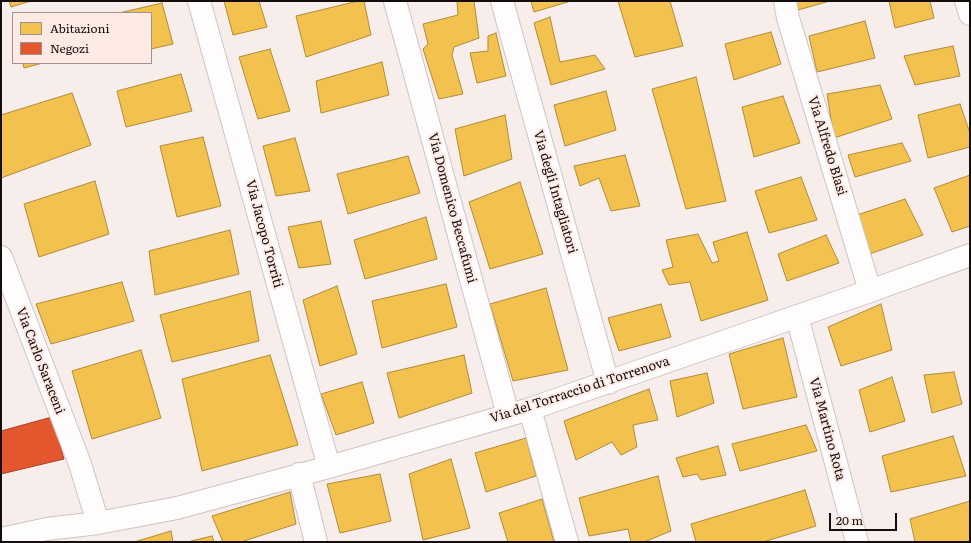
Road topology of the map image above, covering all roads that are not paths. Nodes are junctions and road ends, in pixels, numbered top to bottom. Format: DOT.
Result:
graph roads {
  1 [pos="199,1"];
  2 [pos="395,1"];
  3 [pos="502,1"];
  4 [pos="785,1"];
  5 [pos="966,1"];
  6 [pos="970,14"];
  7 [pos="970,255"];
  8 [pos="1,257"];
  9 [pos="870,291"];
  10 [pos="797,316"];
  11 [pos="608,383"];
  12 [pos="530,409"];
  13 [pos="508,415"];
  14 [pos="329,467"];
  15 [pos="299,474"];
  16 [pos="98,523"];
  17 [pos="1,539"];
  18 [pos="316,542"];
  19 [pos="567,542"];
  20 [pos="857,542"];
  1 -- 14 [label="street, Via Jacopo Torriti"];
  2 -- 13 [label="street, Via Domenico Beccafumi"];
  3 -- 11 [label="street, Via degli Intagliatori"];
  4 -- 9 [label="street, Via Alfredo Blasi"];
  5 -- 6 [label="street"];
  7 -- 9 [label="street, Via del Torraccio di Torrenova"];
  8 -- 16 [label="street, Via Carlo Saraceni"];
  9 -- 10 [label="street, Via del Torraccio di Torrenova"];
  10 -- 11 [label="street, Via del Torraccio di Torrenova"];
  10 -- 20 [label="street, Via Martino Rota"];
  11 -- 12 [label="street, Via del Torraccio di Torrenova"];
  12 -- 13 [label="street, Via del Torraccio di Torrenova"];
  12 -- 19 [label="street"];
  13 -- 14 [label="street, Via del Torraccio di Torrenova"];
  14 -- 15 [label="street, Via del Torraccio di Torrenova"];
  15 -- 16 [label="street, Via del Torraccio di Torrenova"];
  15 -- 18 [label="street"];
  16 -- 17 [label="street, Via del Torraccio di Torrenova"];
}
